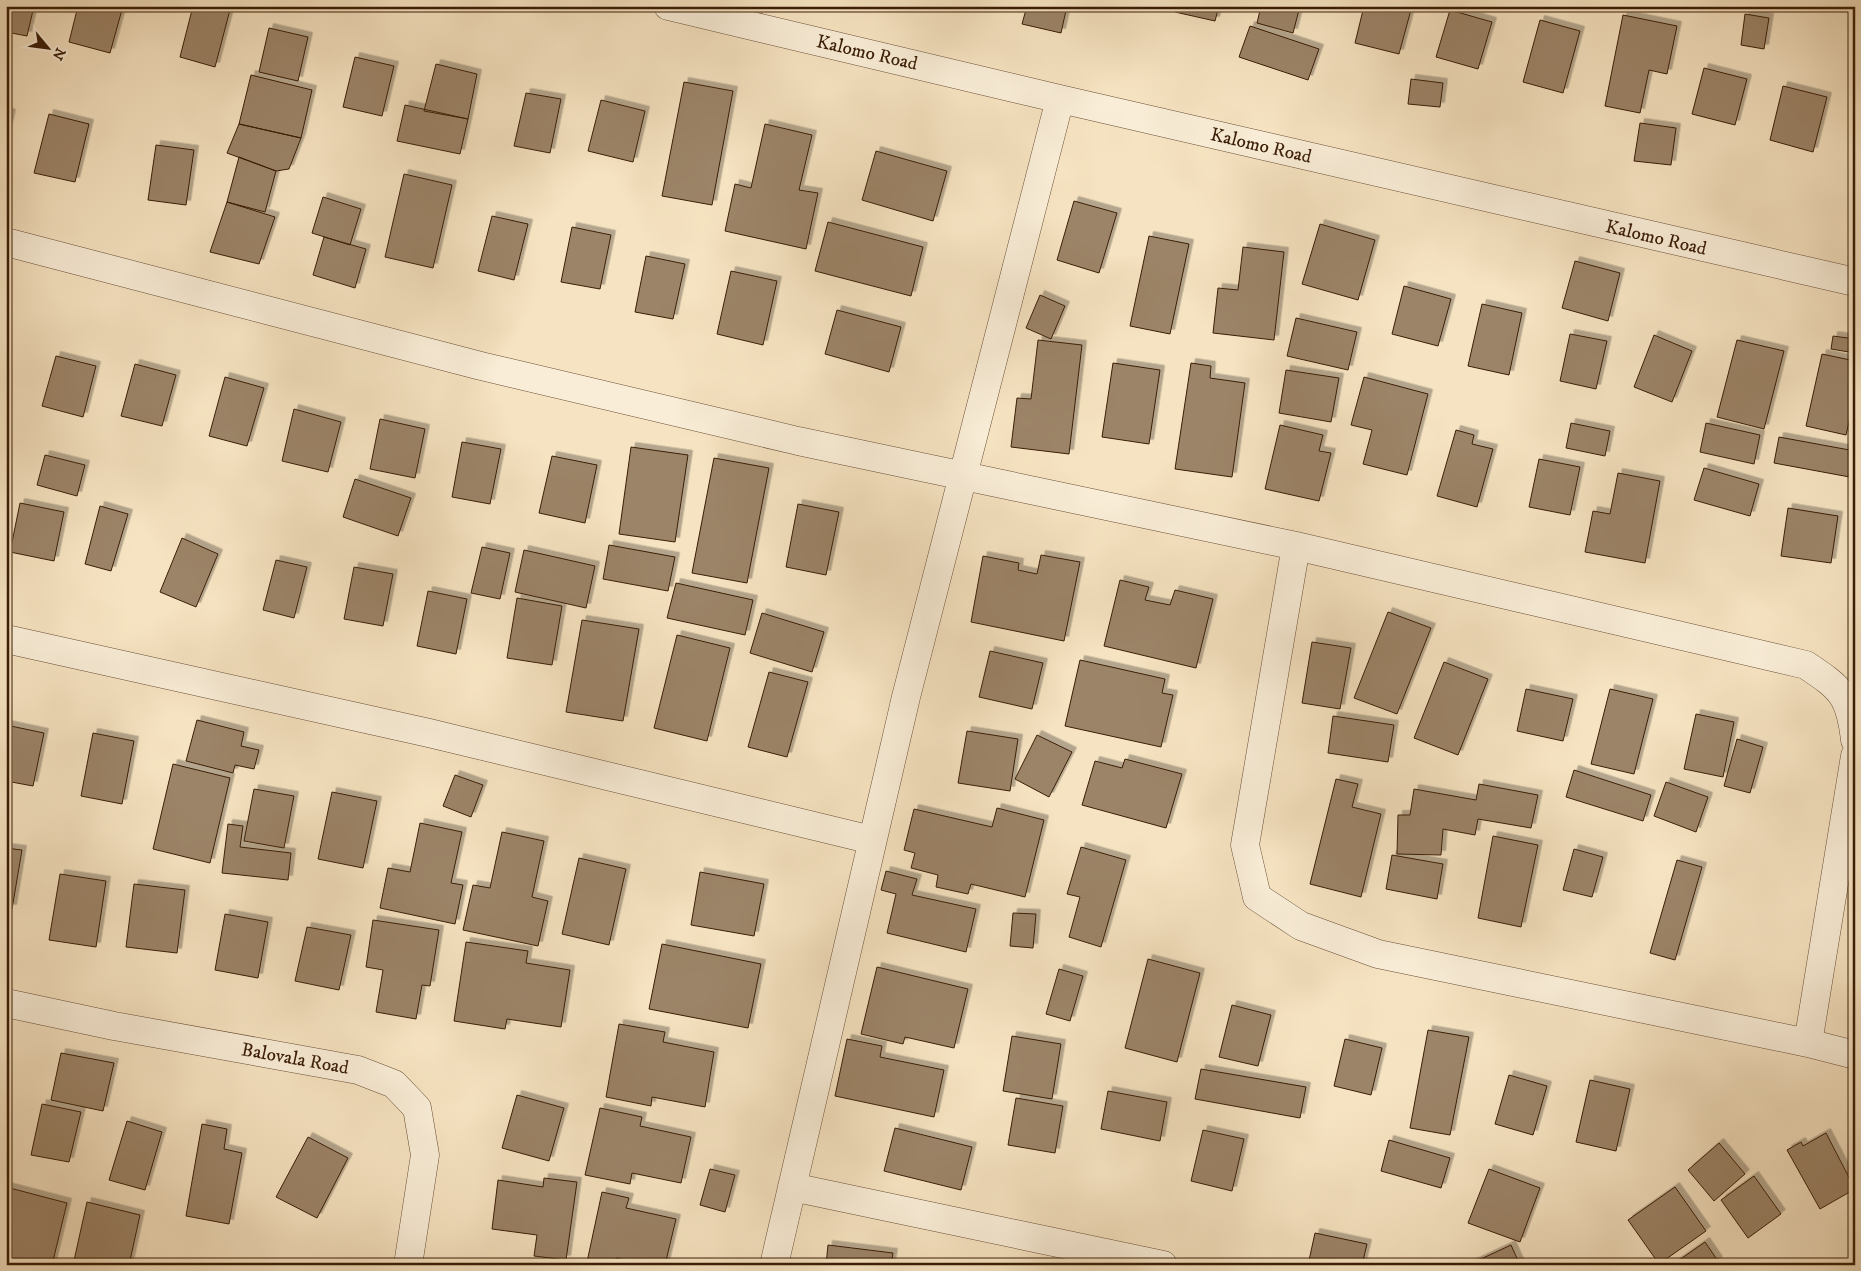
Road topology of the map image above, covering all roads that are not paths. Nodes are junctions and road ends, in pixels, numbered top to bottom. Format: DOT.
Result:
graph roads {
  1 [pos="668,6"];
  2 [pos="1060,100"];
  3 [pos="6,242"];
  4 [pos="1855,282"];
  5 [pos="962,476"];
  6 [pos="1296,546"];
  7 [pos="6,639"];
  8 [pos="1855,740"];
  9 [pos="1855,756"];
  10 [pos="872,840"];
  11 [pos="6,1003"];
  12 [pos="1808,1043"];
  13 [pos="1855,1055"];
  14 [pos="792,1187"];
  15 [pos="408,1265"];
  16 [pos="774,1265"];
  17 [pos="1163,1265"];
  1 -- 2 [label="street, Kalomo Road"];
  2 -- 4 [label="street, Kalomo Road"];
  2 -- 5 [label="street"];
  3 -- 5 [label="street"];
  5 -- 6 [label="street"];
  5 -- 10 [label="street"];
  6 -- 8 [label="street"];
  6 -- 12 [label="street"];
  7 -- 10 [label="street"];
  9 -- 12 [label="street"];
  10 -- 14 [label="street"];
  11 -- 15 [label="street, Balovala Road"];
  12 -- 13 [label="street"];
  14 -- 16 [label="street"];
  14 -- 17 [label="street"];
}
